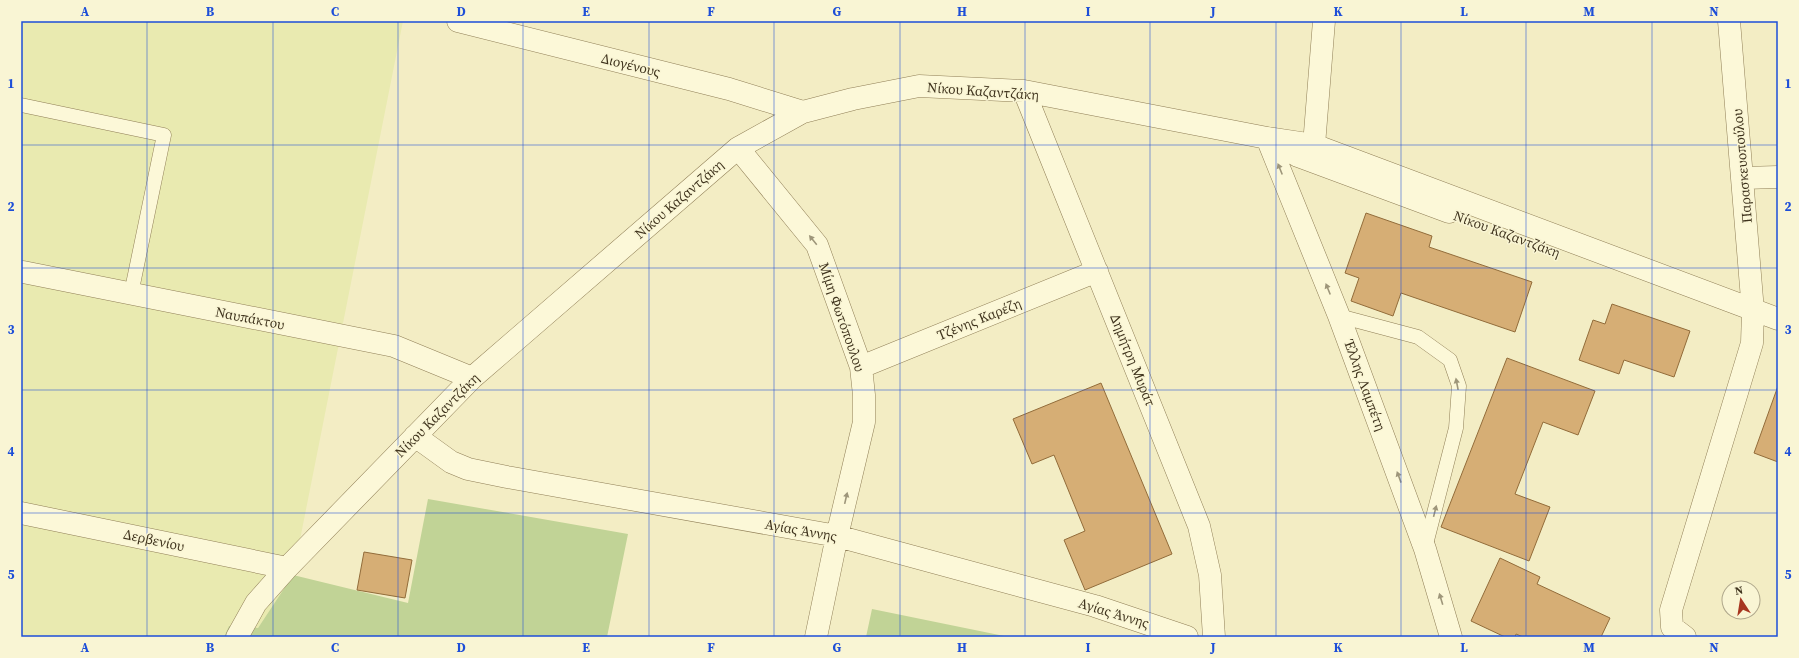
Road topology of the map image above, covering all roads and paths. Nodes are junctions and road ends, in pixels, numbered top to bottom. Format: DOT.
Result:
graph roads {
  1 [pos="458,21"];
  2 [pos="1324,21"];
  3 [pos="1729,21"];
  4 [pos="1024,91"];
  5 [pos="21,105"];
  6 [pos="803,112"];
  7 [pos="1267,138"];
  8 [pos="1314,145"];
  9 [pos="738,148"];
  10 [pos="1778,177"];
  11 [pos="1743,178"];
  12 [pos="1097,271"];
  13 [pos="23,272"];
  14 [pos="131,294"];
  15 [pos="1753,311"];
  16 [pos="1339,316"];
  17 [pos="1778,320"];
  18 [pos="860,367"];
  19 [pos="472,378"];
  20 [pos="415,436"];
  21 [pos="21,513"];
  22 [pos="837,536"];
  23 [pos="1425,549"];
  24 [pos="287,568"];
  25 [pos="237,637"];
  26 [pos="816,637"];
  27 [pos="1187,637"];
  28 [pos="1214,637"];
  29 [pos="1451,637"];
  30 [pos="1685,637"];
  1 -- 6 [label="street, Διογένους"];
  2 -- 8 [label="street"];
  3 -- 11 [label="street, Παρασκευοπούλου"];
  4 -- 6 [label="street, Νίκου Καζαντζάκη"];
  4 -- 7 [label="street, Νίκου Καζαντζάκη"];
  4 -- 12 [label="street, Δημήτρη Μυράτ"];
  5 -- 14 [label="lane"];
  6 -- 9 [label="street, Νίκου Καζαντζάκη"];
  7 -- 8 [label="street, Νίκου Καζαντζάκη"];
  7 -- 15 [label="street, Νίκου Καζαντζάκη"];
  16 -- 7 [label="street, Έλλης Λαμπέτη, one-way"];
  8 -- 15 [label="street, Νίκου Καζαντζάκη"];
  18 -- 9 [label="street, Μίμη Φωτόπουλου, one-way"];
  9 -- 19 [label="street, Νίκου Καζαντζάκη"];
  10 -- 11 [label="street"];
  11 -- 15 [label="street, Παρασκευοπούλου"];
  12 -- 18 [label="street, Τζένης Καρέζη"];
  12 -- 28 [label="street, Δημήτρη Μυράτ"];
  13 -- 14 [label="street, Ναυπάκτου"];
  14 -- 19 [label="street, Ναυπάκτου"];
  15 -- 17 [label="street, Νίκου Καζαντζάκη"];
  15 -- 30 [label="street, Παρασκευοπούλου"];
  23 -- 16 [label="street, Έλλης Λαμπέτη, one-way"];
  23 -- 16 [label="lane, one-way"];
  22 -- 18 [label="street, Μίμη Φωτόπουλου, one-way"];
  19 -- 20 [label="street, Νίκου Καζαντζάκη"];
  20 -- 22 [label="street, Αγίας Άννης"];
  20 -- 24 [label="street, Νίκου Καζαντζάκη"];
  21 -- 24 [label="street, Δερβενίου"];
  22 -- 26 [label="street, Μίμη Φωτόπουλου"];
  22 -- 27 [label="street, Αγίας Άννης"];
  29 -- 23 [label="street, Έλλης Λαμπέτη, one-way"];
  24 -- 25 [label="street, Νίκου Καζαντζάκη"];
}
